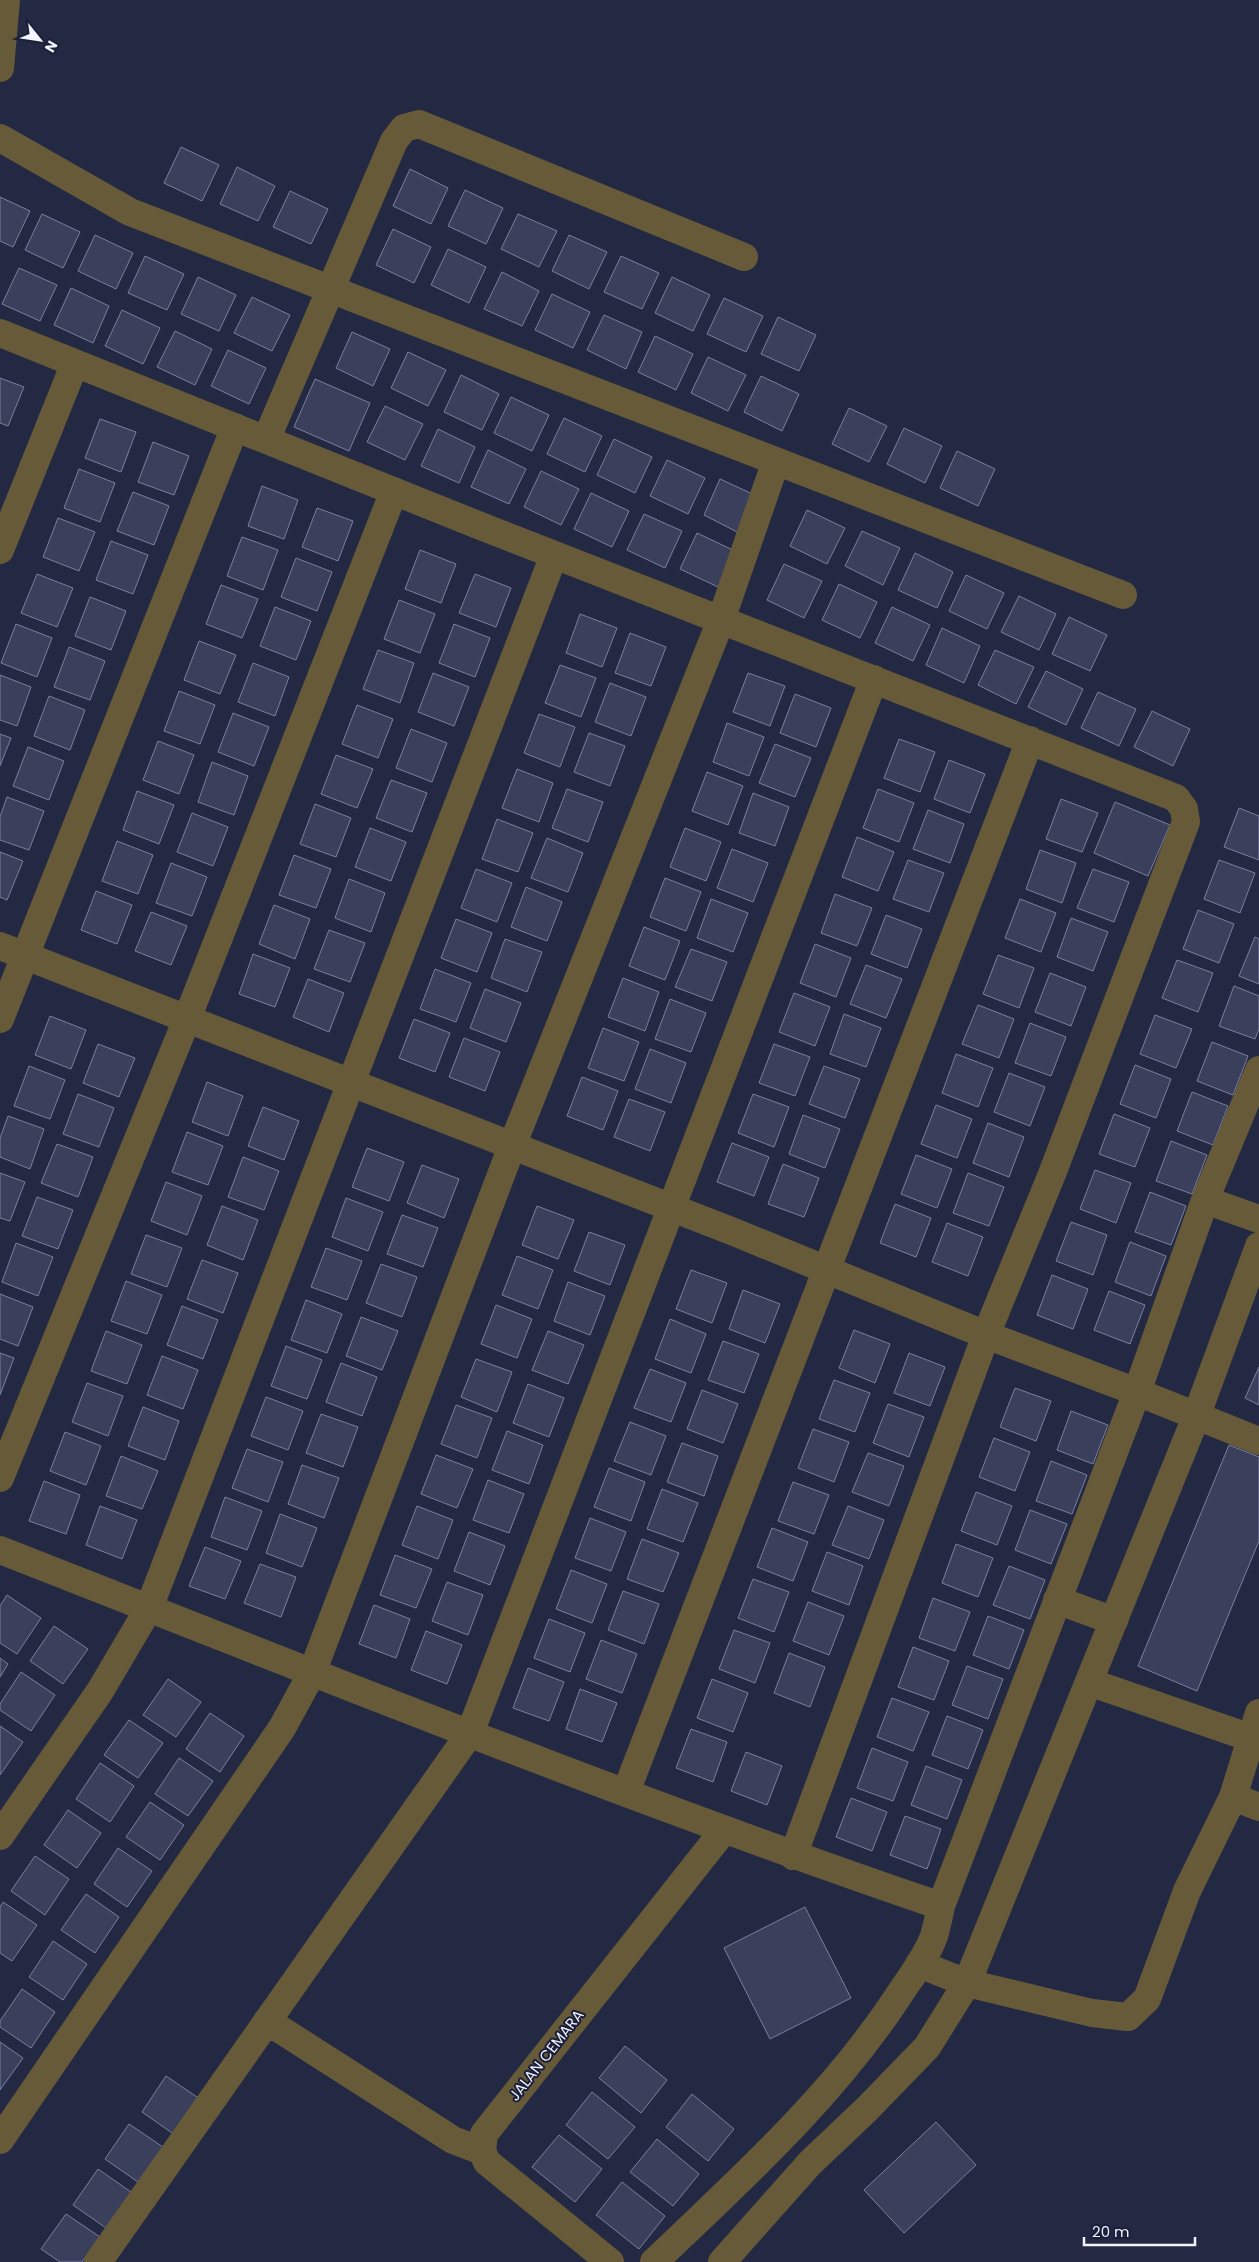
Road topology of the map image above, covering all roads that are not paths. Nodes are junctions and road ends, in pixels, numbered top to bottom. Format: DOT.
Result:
graph roads {
  1 [pos="6,0"];
  2 [pos="0,68"];
  3 [pos="0,138"];
  4 [pos="744,257"];
  5 [pos="331,289"];
  6 [pos="0,333"];
  7 [pos="75,363"];
  8 [pos="235,427"];
  9 [pos="266,440"];
  10 [pos="776,461"];
  11 [pos="394,491"];
  12 [pos="0,550"];
  13 [pos="554,555"];
  14 [pos="1123,595"];
  15 [pos="721,620"];
  16 [pos="874,679"];
  17 [pos="1030,740"];
  18 [pos="12,951"];
  19 [pos="0,1019"];
  20 [pos="187,1019"];
  21 [pos="1259,1070"];
  22 [pos="350,1083"];
  23 [pos="512,1146"];
  24 [pos="1205,1200"];
  25 [pos="670,1207"];
  26 [pos="1259,1219"];
  27 [pos="1259,1246"];
  28 [pos="827,1270"];
  29 [pos="986,1335"];
  30 [pos="1137,1392"];
  31 [pos="1196,1417"];
  32 [pos="1259,1441"];
  33 [pos="0,1478"];
  34 [pos="0,1550"];
  35 [pos="1058,1600"];
  36 [pos="149,1608"];
  37 [pos="1114,1621"];
  38 [pos="312,1673"];
  39 [pos="1088,1682"];
  40 [pos="1255,1725"];
  41 [pos="470,1733"];
  42 [pos="626,1792"];
  43 [pos="1233,1797"];
  44 [pos="1259,1806"];
  45 [pos="724,1830"];
  46 [pos="0,1836"];
  47 [pos="793,1856"];
  48 [pos="941,1906"];
  49 [pos="919,1964"];
  50 [pos="967,1983"];
  51 [pos="267,2021"];
  52 [pos="0,2140"];
  53 [pos="482,2151"];
  54 [pos="98,2262"];
  55 [pos="610,2262"];
  56 [pos="654,2262"];
  57 [pos="722,2262"];
  1 -- 2 [label="street"];
  3 -- 5 [label="street"];
  4 -- 5 [label="street"];
  5 -- 9 [label="street"];
  5 -- 10 [label="street"];
  6 -- 7 [label="street"];
  7 -- 8 [label="street"];
  7 -- 12 [label="street"];
  8 -- 9 [label="street"];
  8 -- 18 [label="street"];
  9 -- 11 [label="street"];
  10 -- 14 [label="street"];
  10 -- 15 [label="street"];
  11 -- 13 [label="street"];
  11 -- 20 [label="street"];
  13 -- 15 [label="street"];
  13 -- 22 [label="street"];
  15 -- 16 [label="street"];
  15 -- 23 [label="street"];
  16 -- 17 [label="street"];
  16 -- 25 [label="street"];
  17 -- 28 [label="street"];
  17 -- 29 [label="street"];
  18 -- 19 [label="street"];
  18 -- 20 [label="street"];
  20 -- 22 [label="street"];
  20 -- 33 [label="street"];
  21 -- 24 [label="street"];
  22 -- 23 [label="street"];
  22 -- 36 [label="street"];
  23 -- 25 [label="street"];
  23 -- 38 [label="street"];
  24 -- 26 [label="street"];
  24 -- 30 [label="street"];
  25 -- 28 [label="street"];
  25 -- 41 [label="street"];
  27 -- 31 [label="street"];
  28 -- 29 [label="street"];
  28 -- 42 [label="street"];
  29 -- 30 [label="street"];
  29 -- 47 [label="street"];
  30 -- 31 [label="street"];
  30 -- 35 [label="street"];
  31 -- 32 [label="street"];
  31 -- 37 [label="street"];
  34 -- 36 [label="street"];
  35 -- 37 [label="street"];
  35 -- 48 [label="street"];
  36 -- 38 [label="street"];
  36 -- 46 [label="street"];
  37 -- 39 [label="street"];
  38 -- 41 [label="street"];
  38 -- 52 [label="street"];
  39 -- 40 [label="street"];
  39 -- 50 [label="street"];
  40 -- 43 [label="street"];
  41 -- 42 [label="street"];
  41 -- 51 [label="street"];
  42 -- 45 [label="street"];
  43 -- 44 [label="street"];
  43 -- 50 [label="street"];
  45 -- 47 [label="street"];
  45 -- 53 [label="street, JALAN CEMARA"];
  47 -- 48 [label="street"];
  48 -- 49 [label="street"];
  49 -- 50 [label="street"];
  49 -- 56 [label="street"];
  50 -- 57 [label="street"];
  51 -- 53 [label="street"];
  51 -- 54 [label="street"];
  53 -- 55 [label="street"];
}
